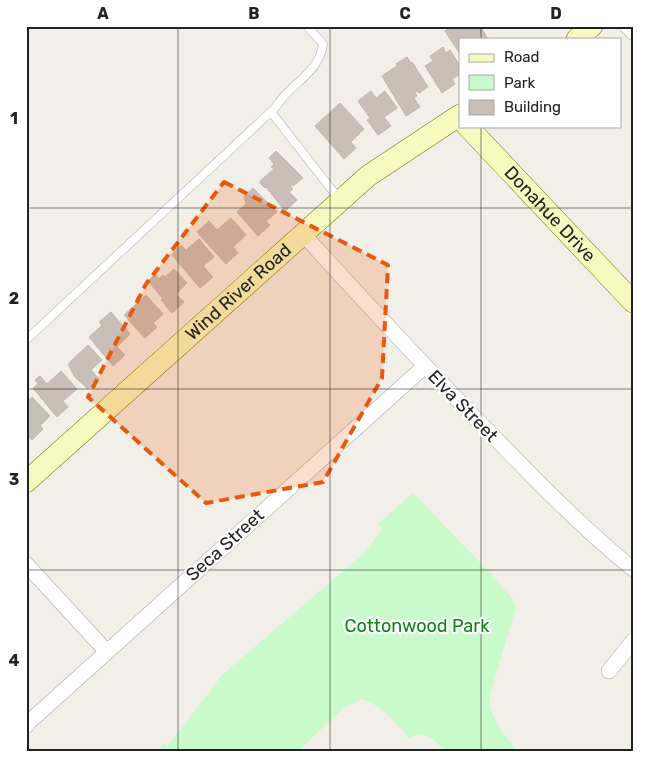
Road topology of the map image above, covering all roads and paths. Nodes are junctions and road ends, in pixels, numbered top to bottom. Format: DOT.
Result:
graph roads {
  1 [pos="306,26"];
  2 [pos="592,26"];
  3 [pos="627,26"];
  4 [pos="633,32"];
  5 [pos="578,38"];
  6 [pos="271,112"];
  7 [pos="459,120"];
  8 [pos="469,128"];
  9 [pos="341,200"];
  10 [pos="303,234"];
  11 [pos="633,302"];
  12 [pos="26,340"];
  13 [pos="425,366"];
  14 [pos="26,482"];
  15 [pos="26,564"];
  16 [pos="633,569"];
  17 [pos="633,641"];
  18 [pos="107,652"];
  19 [pos="609,671"];
  20 [pos="26,726"];
  1 -- 6 [label="lane"];
  2 -- 5 [label="street"];
  3 -- 4 [label="street"];
  6 -- 9 [label="lane"];
  6 -- 12 [label="lane"];
  7 -- 9 [label="street, Wind River Road"];
  8 -- 11 [label="street, Donahue Drive"];
  9 -- 10 [label="street, Wind River Road"];
  10 -- 13 [label="street, Elva Street"];
  10 -- 14 [label="street, Wind River Road"];
  13 -- 16 [label="street, Elva Street"];
  13 -- 18 [label="street, Seca Street"];
  15 -- 18 [label="street"];
  17 -- 19 [label="street"];
  18 -- 20 [label="street, Seca Street"];
}
